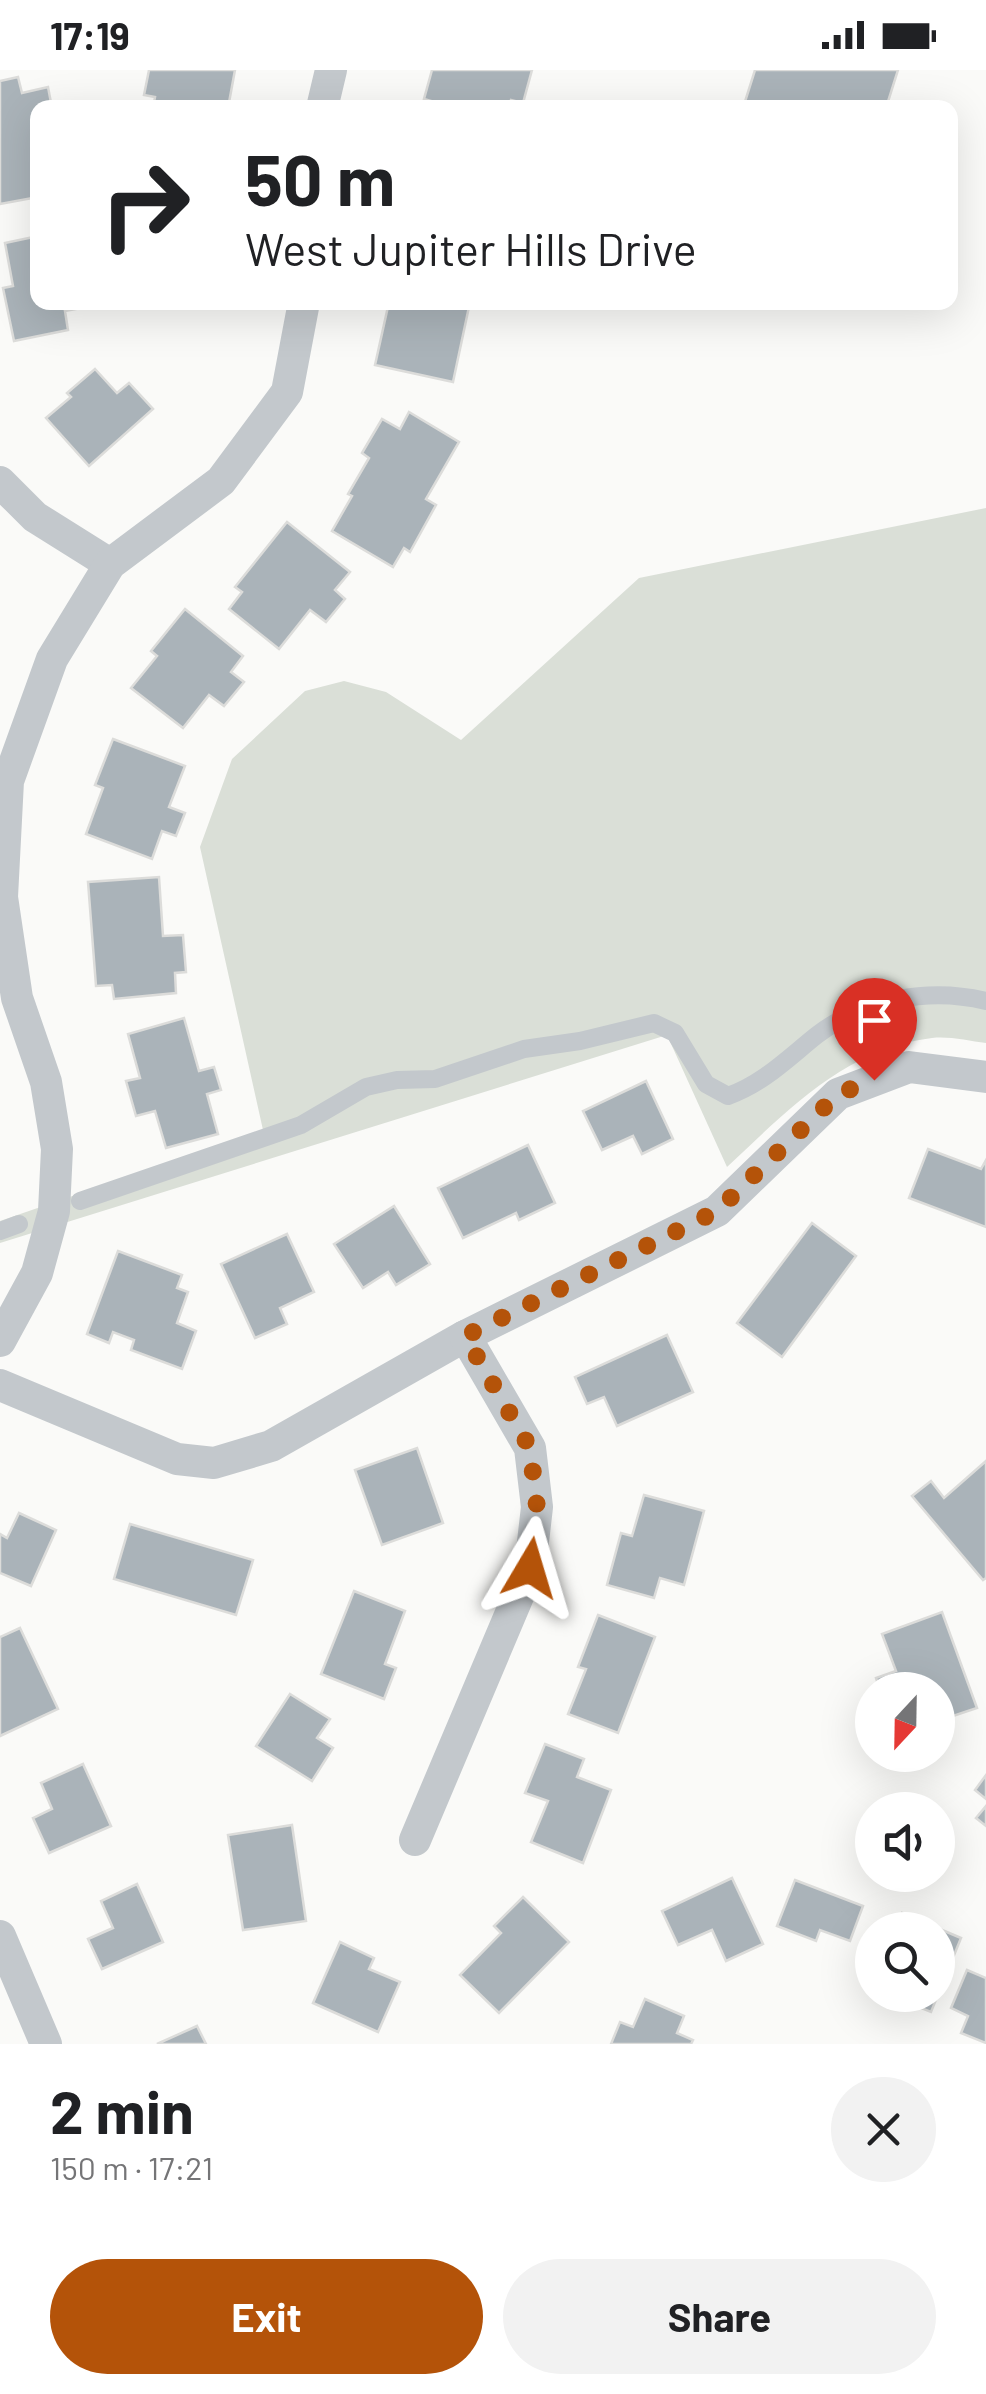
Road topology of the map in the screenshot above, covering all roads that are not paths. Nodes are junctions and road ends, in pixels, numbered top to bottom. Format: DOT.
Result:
graph roads {
  1 [pos="331,70"];
  2 [pos="324,100"];
  3 [pos="302,310"];
  4 [pos="0,482"];
  5 [pos="110,564"];
  6 [pos="986,1001"];
  7 [pos="986,1076"];
  8 [pos="80,1201"];
  9 [pos="20,1224"];
  10 [pos="0,1232"];
  11 [pos="465,1336"];
  12 [pos="0,1341"];
  13 [pos="0,1385"];
  14 [pos="415,1840"];
  15 [pos="0,1936"];
  16 [pos="46,2044"];
  1 -- 2 [label="street"];
  3 -- 5 [label="street"];
  4 -- 5 [label="street"];
  5 -- 12 [label="street"];
  6 -- 8 [label="lane"];
  7 -- 11 [label="street"];
  9 -- 10 [label="lane"];
  11 -- 13 [label="street"];
  11 -- 14 [label="street"];
  15 -- 16 [label="street"];
}
